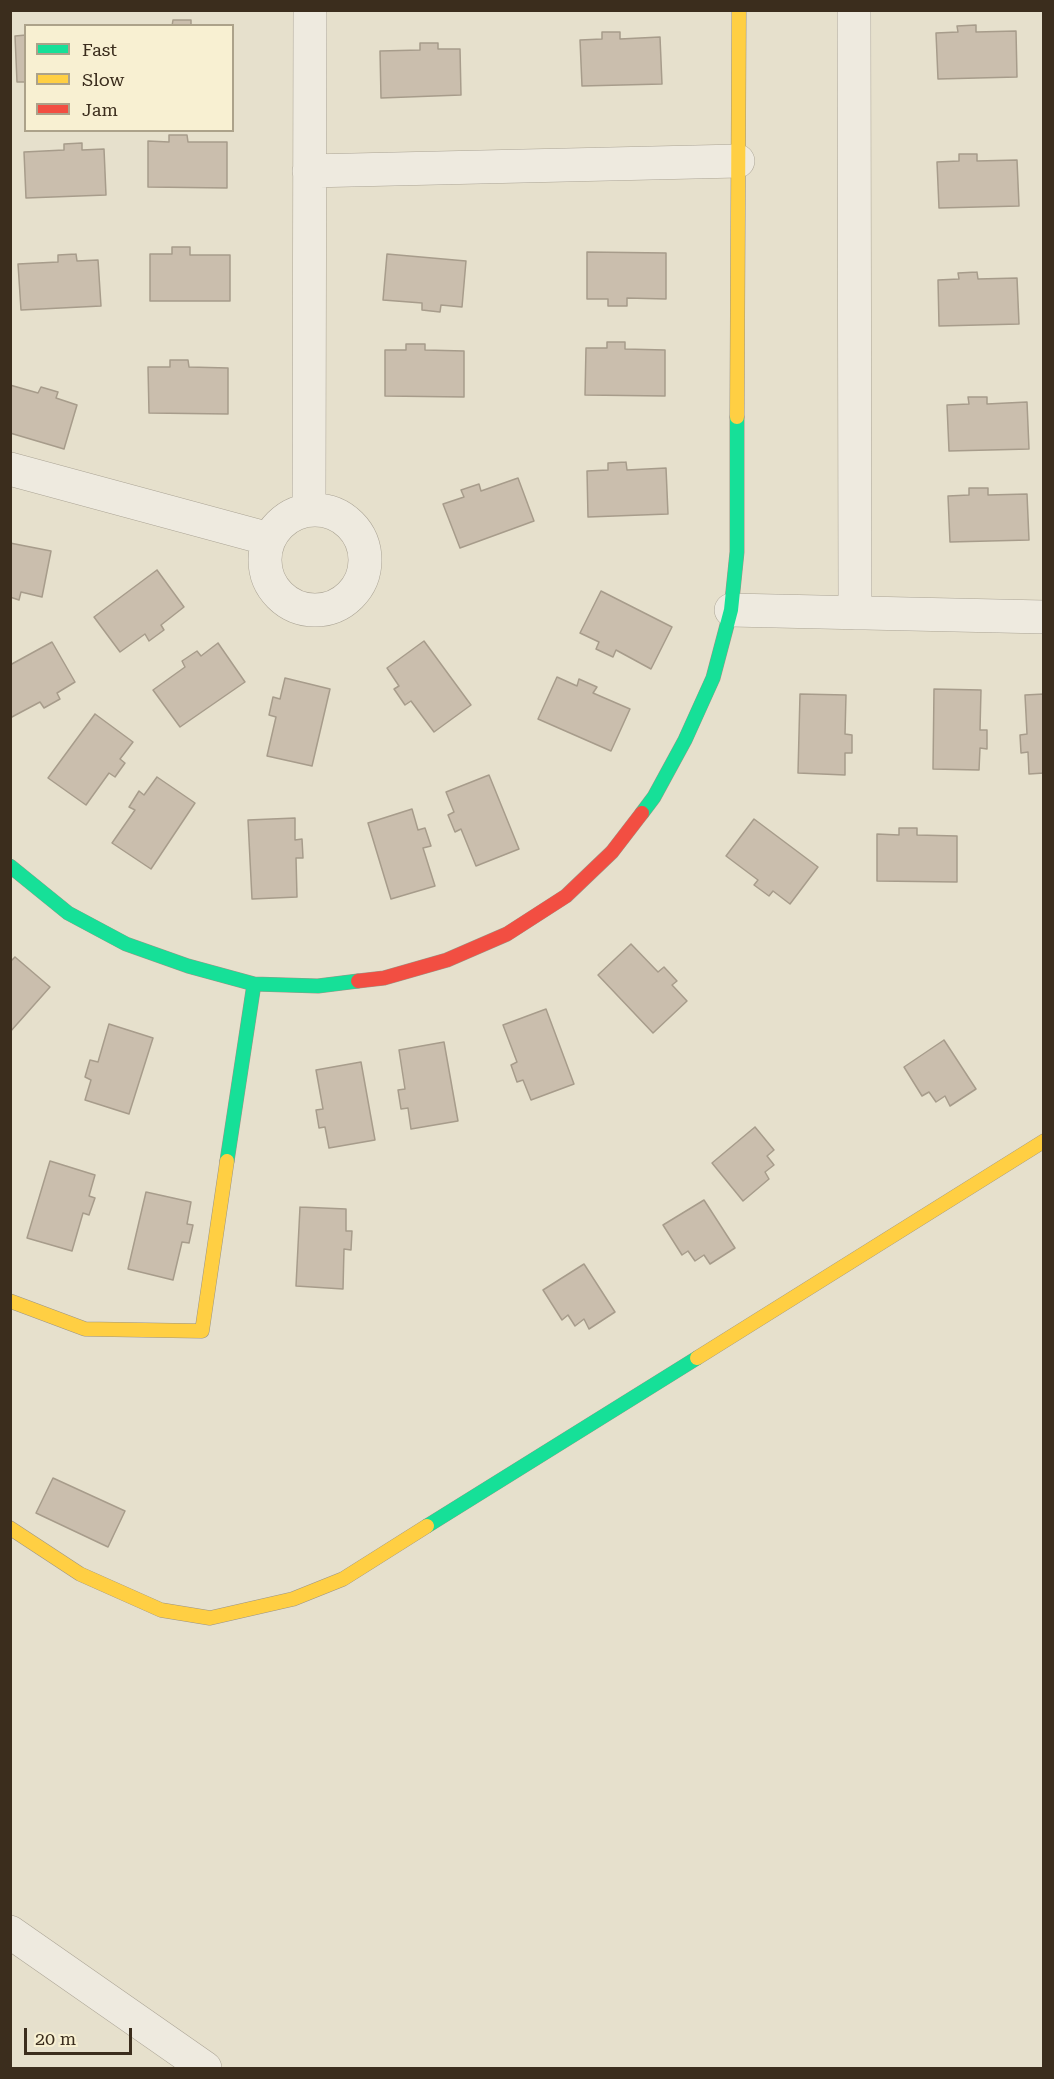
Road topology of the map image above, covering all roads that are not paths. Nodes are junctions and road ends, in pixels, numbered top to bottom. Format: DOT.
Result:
graph roads {
  1 [pos="310,10"];
  2 [pos="739,10"];
  3 [pos="854,10"];
  4 [pos="738,161"];
  5 [pos="309,171"];
  6 [pos="10,469"];
  7 [pos="309,509"];
  8 [pos="269,539"];
  9 [pos="731,610"];
  10 [pos="855,613"];
  11 [pos="1044,617"];
  12 [pos="10,866"];
  13 [pos="254,984"];
  14 [pos="1044,1141"];
  15 [pos="17,1311"];
  16 [pos="10,1528"];
  17 [pos="10,1932"];
  18 [pos="206,2068"];
  1 -- 5 [label="street"];
  2 -- 4 [label="street"];
  3 -- 10 [label="street"];
  4 -- 5 [label="street"];
  4 -- 9 [label="street"];
  5 -- 7 [label="street"];
  6 -- 8 [label="street"];
  7 -- 8 [label="street"];
  7 -- 8 [label="street"];
  9 -- 10 [label="street"];
  9 -- 13 [label="street"];
  10 -- 11 [label="street"];
  12 -- 13 [label="street"];
  13 -- 15 [label="street"];
  14 -- 16 [label="street"];
  17 -- 18 [label="street"];
}
